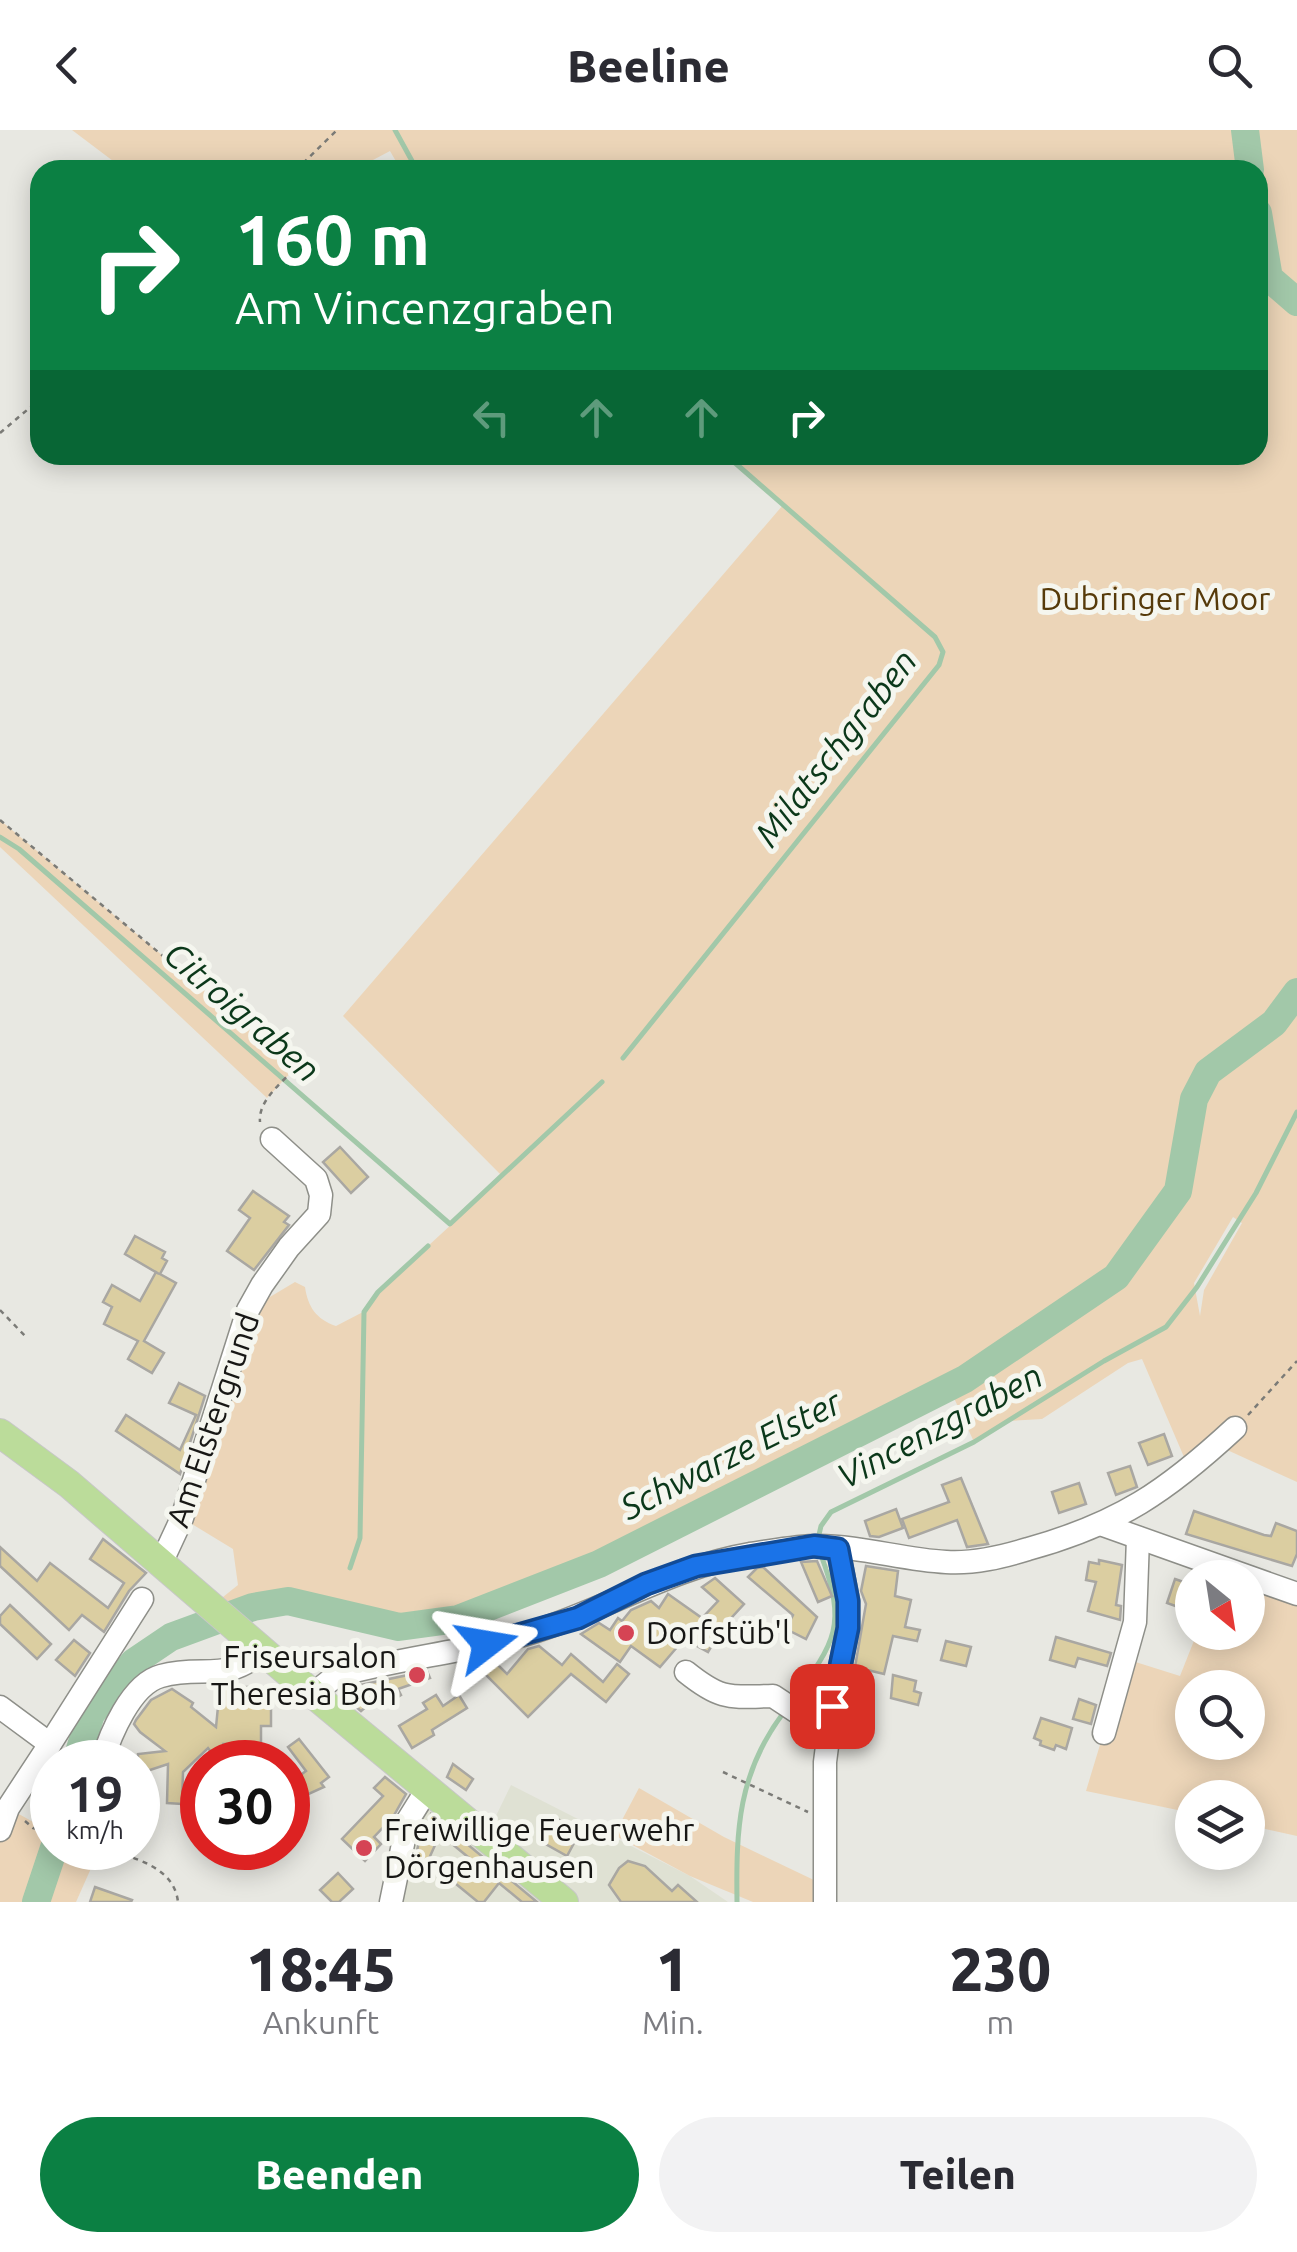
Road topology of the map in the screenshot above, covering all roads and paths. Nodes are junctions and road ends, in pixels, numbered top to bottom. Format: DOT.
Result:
graph roads {
  1 [pos="337,130"];
  2 [pos="306,160"];
  3 [pos="30,408"];
  4 [pos="0,434"];
  5 [pos="0,820"];
  6 [pos="272,1139"];
  7 [pos="0,1310"];
  8 [pos="27,1338"];
  9 [pos="1297,1361"];
  10 [pos="1235,1428"];
  11 [pos="0,1433"];
  12 [pos="1103,1525"];
  13 [pos="1138,1538"];
  14 [pos="825,1547"];
  15 [pos="162,1561"];
  16 [pos="1297,1594"];
  17 [pos="142,1598"];
  18 [pos="263,1650"];
  19 [pos="686,1672"];
  20 [pos="313,1694"];
  21 [pos="0,1707"];
  22 [pos="829,1733"];
  23 [pos="1104,1733"];
  24 [pos="45,1740"];
  25 [pos="53,1740"];
  26 [pos="108,1740"];
  27 [pos="723,1772"];
  28 [pos="30,1774"];
  29 [pos="428,1788"];
  30 [pos="824,1816"];
  31 [pos="0,1830"];
  32 [pos="160,1870"];
  33 [pos="178,1902"];
  34 [pos="392,1902"];
  35 [pos="564,1902"];
  36 [pos="825,1902"];
  1 -- 2 [label="path"];
  3 -- 4 [label="path"];
  5 -- 6 [label="path"];
  6 -- 15 [label="street, Am Elstergrund"];
  7 -- 8 [label="path"];
  9 -- 10 [label="path"];
  10 -- 12 [label="street"];
  11 -- 15 [label="main road"];
  12 -- 13 [label="street"];
  12 -- 14 [label="street"];
  13 -- 16 [label="street"];
  13 -- 23 [label="street"];
  14 -- 20 [label="street"];
  14 -- 22 [label="street"];
  15 -- 18 [label="main road"];
  17 -- 25 [label="street"];
  18 -- 20 [label="main road"];
  18 -- 26 [label="street"];
  19 -- 22 [label="street"];
  20 -- 29 [label="main road"];
  21 -- 24 [label="street"];
  22 -- 30 [label="street"];
  27 -- 30 [label="path"];
  28 -- 31 [label="street"];
  29 -- 34 [label="street"];
  29 -- 35 [label="main road"];
  30 -- 36 [label="street"];
  32 -- 33 [label="path"];
}
